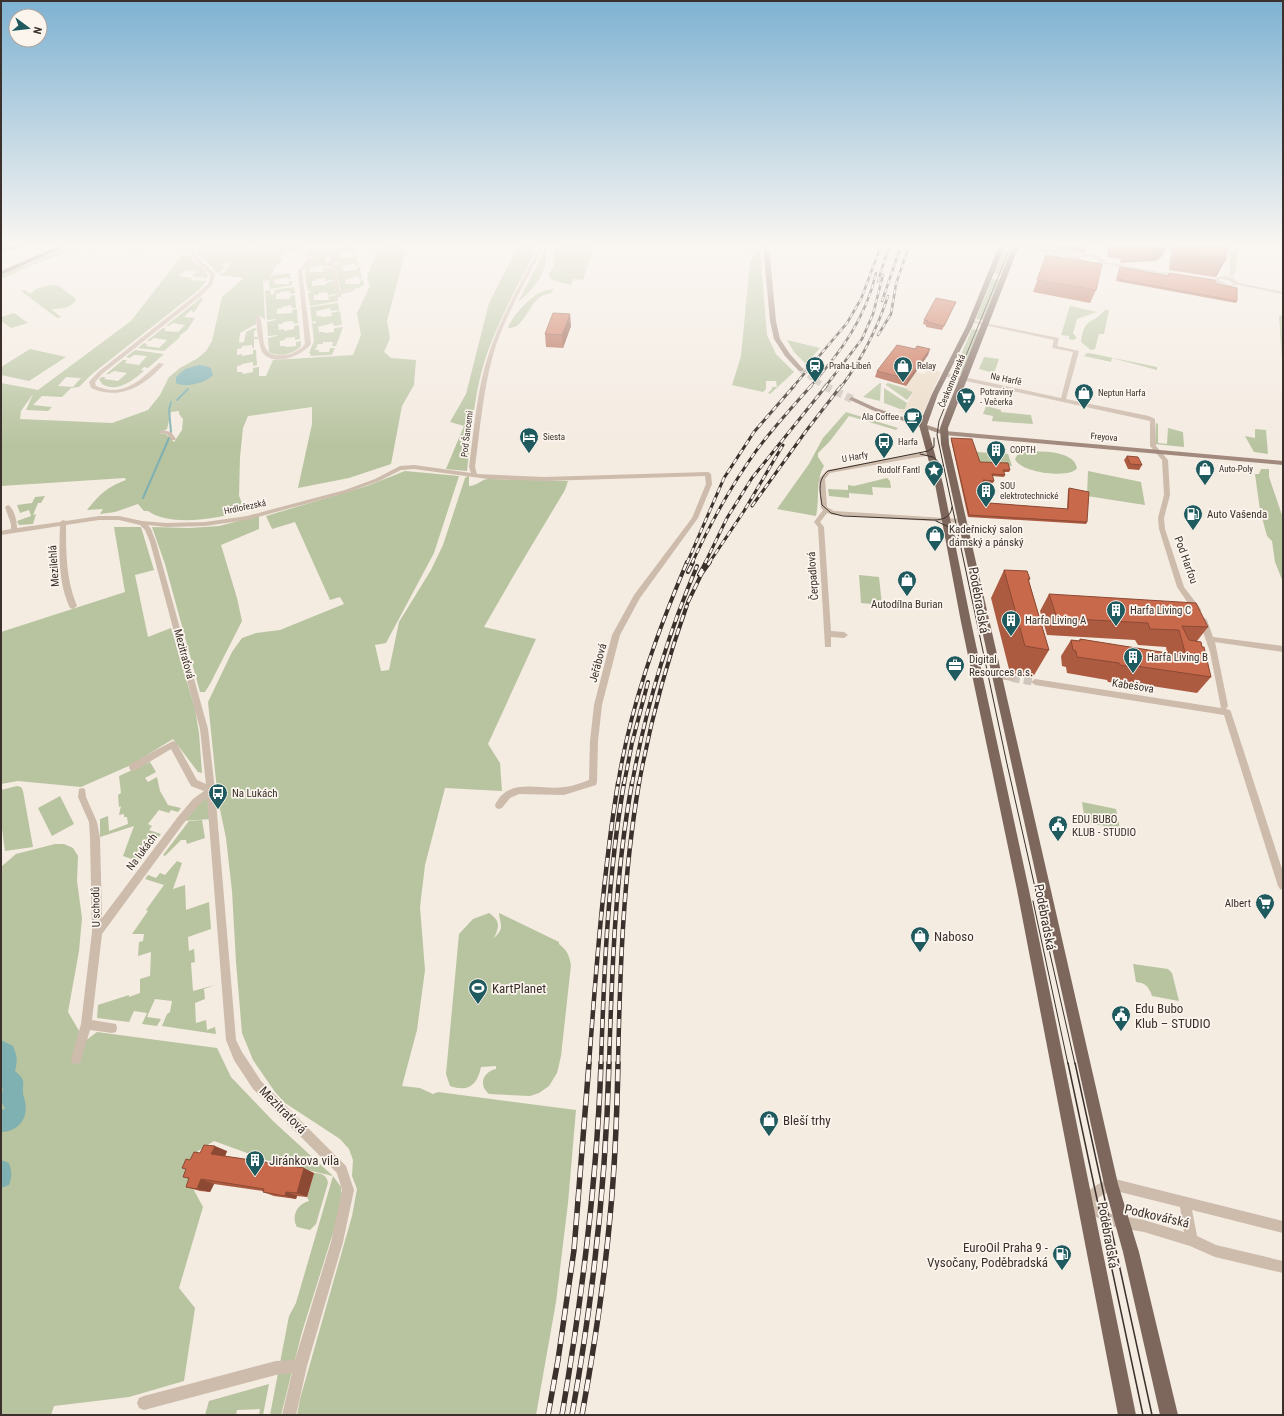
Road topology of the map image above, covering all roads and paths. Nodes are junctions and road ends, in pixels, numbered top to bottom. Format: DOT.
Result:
graph roads {
  1 [pos="177,312"];
  2 [pos="305,312"];
  3 [pos="508,312"];
  4 [pos="772,312"];
  5 [pos="975,312"];
  6 [pos="990,312"];
  7 [pos="258,317"];
  8 [pos="971,322"];
  9 [pos="985,325"];
  10 [pos="161,364"];
  11 [pos="800,370"];
  12 [pos="945,375"];
  13 [pos="962,379"];
  14 [pos="852,399"];
  15 [pos="1064,400"];
  16 [pos="1153,420"];
  17 [pos="923,427"];
  18 [pos="162,432"];
  19 [pos="944,433"];
  20 [pos="174,439"];
  21 [pos="1158,452"];
  22 [pos="931,454"];
  23 [pos="1283,463"];
  24 [pos="474,474"];
  25 [pos="8,507"];
  26 [pos="828,511"];
  27 [pos="946,520"];
  28 [pos="961,521"];
  29 [pos="63,522"];
  30 [pos="142,523"];
  31 [pos="14,530"];
  32 [pos="1,533"];
  33 [pos="74,606"];
  34 [pos="828,634"];
  35 [pos="844,635"];
  36 [pos="1210,639"];
  37 [pos="828,645"];
  38 [pos="1283,650"];
  39 [pos="996,676"];
  40 [pos="1012,678"];
  41 [pos="1035,682"];
  42 [pos="1226,709"];
  43 [pos="133,767"];
  44 [pos="211,790"];
  45 [pos="82,792"];
  46 [pos="499,805"];
  47 [pos="1283,886"];
  48 [pos="97,932"];
  49 [pos="86,1024"];
  50 [pos="112,1028"];
  51 [pos="76,1059"];
  52 [pos="1111,1184"];
  53 [pos="1086,1203"];
  54 [pos="1185,1203"];
  55 [pos="1122,1222"];
  56 [pos="1283,1227"];
  57 [pos="1192,1240"];
  58 [pos="1283,1267"];
  59 [pos="300,1366"];
  60 [pos="144,1403"];
  61 [pos="290,1415"];
  62 [pos="1127,1415"];
  63 [pos="1169,1415"];
  1 -- 10 [label="street"];
  2 -- 7 [label="street"];
  3 -- 24 [label="street, Pod Šancemi"];
  4 -- 11 [label="main road"];
  5 -- 8 [label="main road, Českomoravská"];
  6 -- 9 [label="main road, Českomoravská"];
  8 -- 9 [label="street"];
  8 -- 12 [label="main road, Českomoravská"];
  9 -- 13 [label="main road, Českomoravská"];
  9 -- 15 [label="street"];
  12 -- 13 [label="street, Na Harfě"];
  12 -- 17 [label="main road, Českomoravská"];
  13 -- 15 [label="street, Na Harfě"];
  13 -- 19 [label="main road, Českomoravská"];
  14 -- 17 [label="main road, Freyova"];
  15 -- 16 [label="street, Na Harfě"];
  16 -- 21 [label="street, Pod Harfou"];
  17 -- 19 [label="main road, Freyova"];
  17 -- 22 [label="main road, Poděbradská"];
  18 -- 20 [label="street"];
  19 -- 21 [label="main road, Freyova"];
  19 -- 28 [label="main road, Poděbradská"];
  21 -- 23 [label="main road, Freyova"];
  21 -- 36 [label="street, Pod Harfou"];
  22 -- 26 [label="street, U Harfy"];
  22 -- 27 [label="main road, Poděbradská"];
  24 -- 30 [label="street, Hrdlořezská"];
  24 -- 46 [label="street, Jeřábová"];
  25 -- 31 [label="street"];
  26 -- 27 [label="street"];
  26 -- 34 [label="street, Čerpadlová"];
  27 -- 28 [label="street"];
  27 -- 53 [label="main road, Poděbradská"];
  28 -- 39 [label="main road, Poděbradská"];
  29 -- 30 [label="street, Hrdlořezská"];
  29 -- 31 [label="street, Hrdlořezská"];
  29 -- 33 [label="street, Mezilehlá"];
  30 -- 44 [label="street, Mezitraťová"];
  31 -- 32 [label="street, Hrdlořezská"];
  34 -- 35 [label="street"];
  34 -- 37 [label="street, Čerpadlová"];
  36 -- 38 [label="street"];
  36 -- 42 [label="street, Pod Harfou"];
  39 -- 40 [label="street"];
  39 -- 52 [label="main road, Poděbradská"];
  41 -- 42 [label="street, Kabešova"];
  42 -- 47 [label="street, Pod Harfou"];
  43 -- 44 [label="street"];
  44 -- 48 [label="street, Na lukách"];
  44 -- 59 [label="street, Mezitraťová"];
  45 -- 48 [label="street, U schodů"];
  48 -- 49 [label="street, U schodů"];
  49 -- 50 [label="street"];
  49 -- 51 [label="street, U schodů"];
  52 -- 53 [label="street"];
  52 -- 54 [label="street, Podkovářská"];
  52 -- 55 [label="main road, Poděbradská"];
  53 -- 55 [label="street, Podkovářská"];
  53 -- 62 [label="main road, Poděbradská"];
  54 -- 56 [label="street, Podkovářská"];
  54 -- 57 [label="street, Podkovářská"];
  55 -- 57 [label="street, Podkovářská"];
  55 -- 63 [label="main road, Poděbradská"];
  57 -- 58 [label="street, Podkovářská"];
  59 -- 60 [label="street"];
  59 -- 61 [label="street, Mezitraťová"];
}
